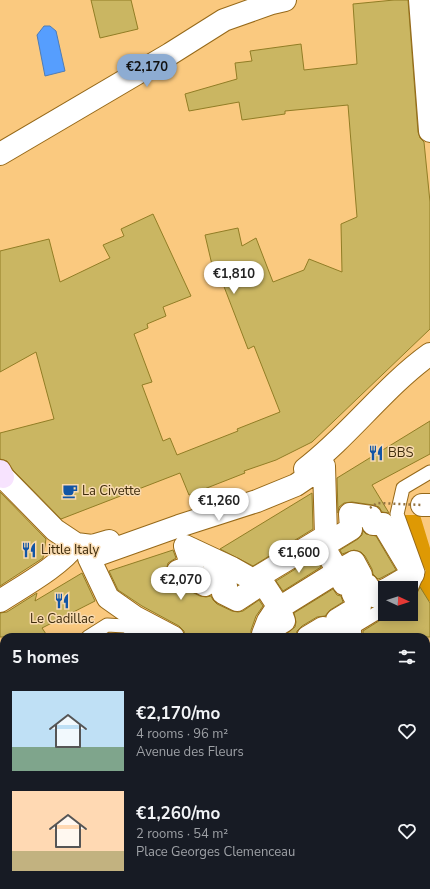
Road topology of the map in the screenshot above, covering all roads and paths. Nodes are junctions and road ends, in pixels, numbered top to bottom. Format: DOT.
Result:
graph roads {
  1 [pos="285,0"];
  2 [pos="420,0"];
  3 [pos="430,131"];
  4 [pos="0,154"];
  5 [pos="430,354"];
  6 [pos="430,472"];
  7 [pos="1,474"];
  8 [pos="426,505"];
  9 [pos="370,508"];
  10 [pos="76,544"];
  11 [pos="401,581"];
  12 [pos="414,581"];
  13 [pos="378,594"];
  14 [pos="0,601"];
  15 [pos="378,613"];
  16 [pos="95,633"];
  17 [pos="139,633"];
  18 [pos="165,633"];
  19 [pos="263,633"];
  20 [pos="265,633"];
  21 [pos="315,633"];
  22 [pos="325,633"];
  23 [pos="346,633"];
  24 [pos="348,633"];
  1 -- 4 [label="street"];
  2 -- 3 [label="street"];
  5 -- 10 [label="street"];
  6 -- 12 [label="lane"];
  7 -- 10 [label="street"];
  8 -- 9 [label="path, bridge"];
  10 -- 14 [label="street"];
  11 -- 20 [label="street"];
  13 -- 23 [label="street"];
  15 -- 24 [label="lane"];
  16 -- 17 [label="lane"];
  18 -- 19 [label="street"];
  21 -- 22 [label="street"];
}
